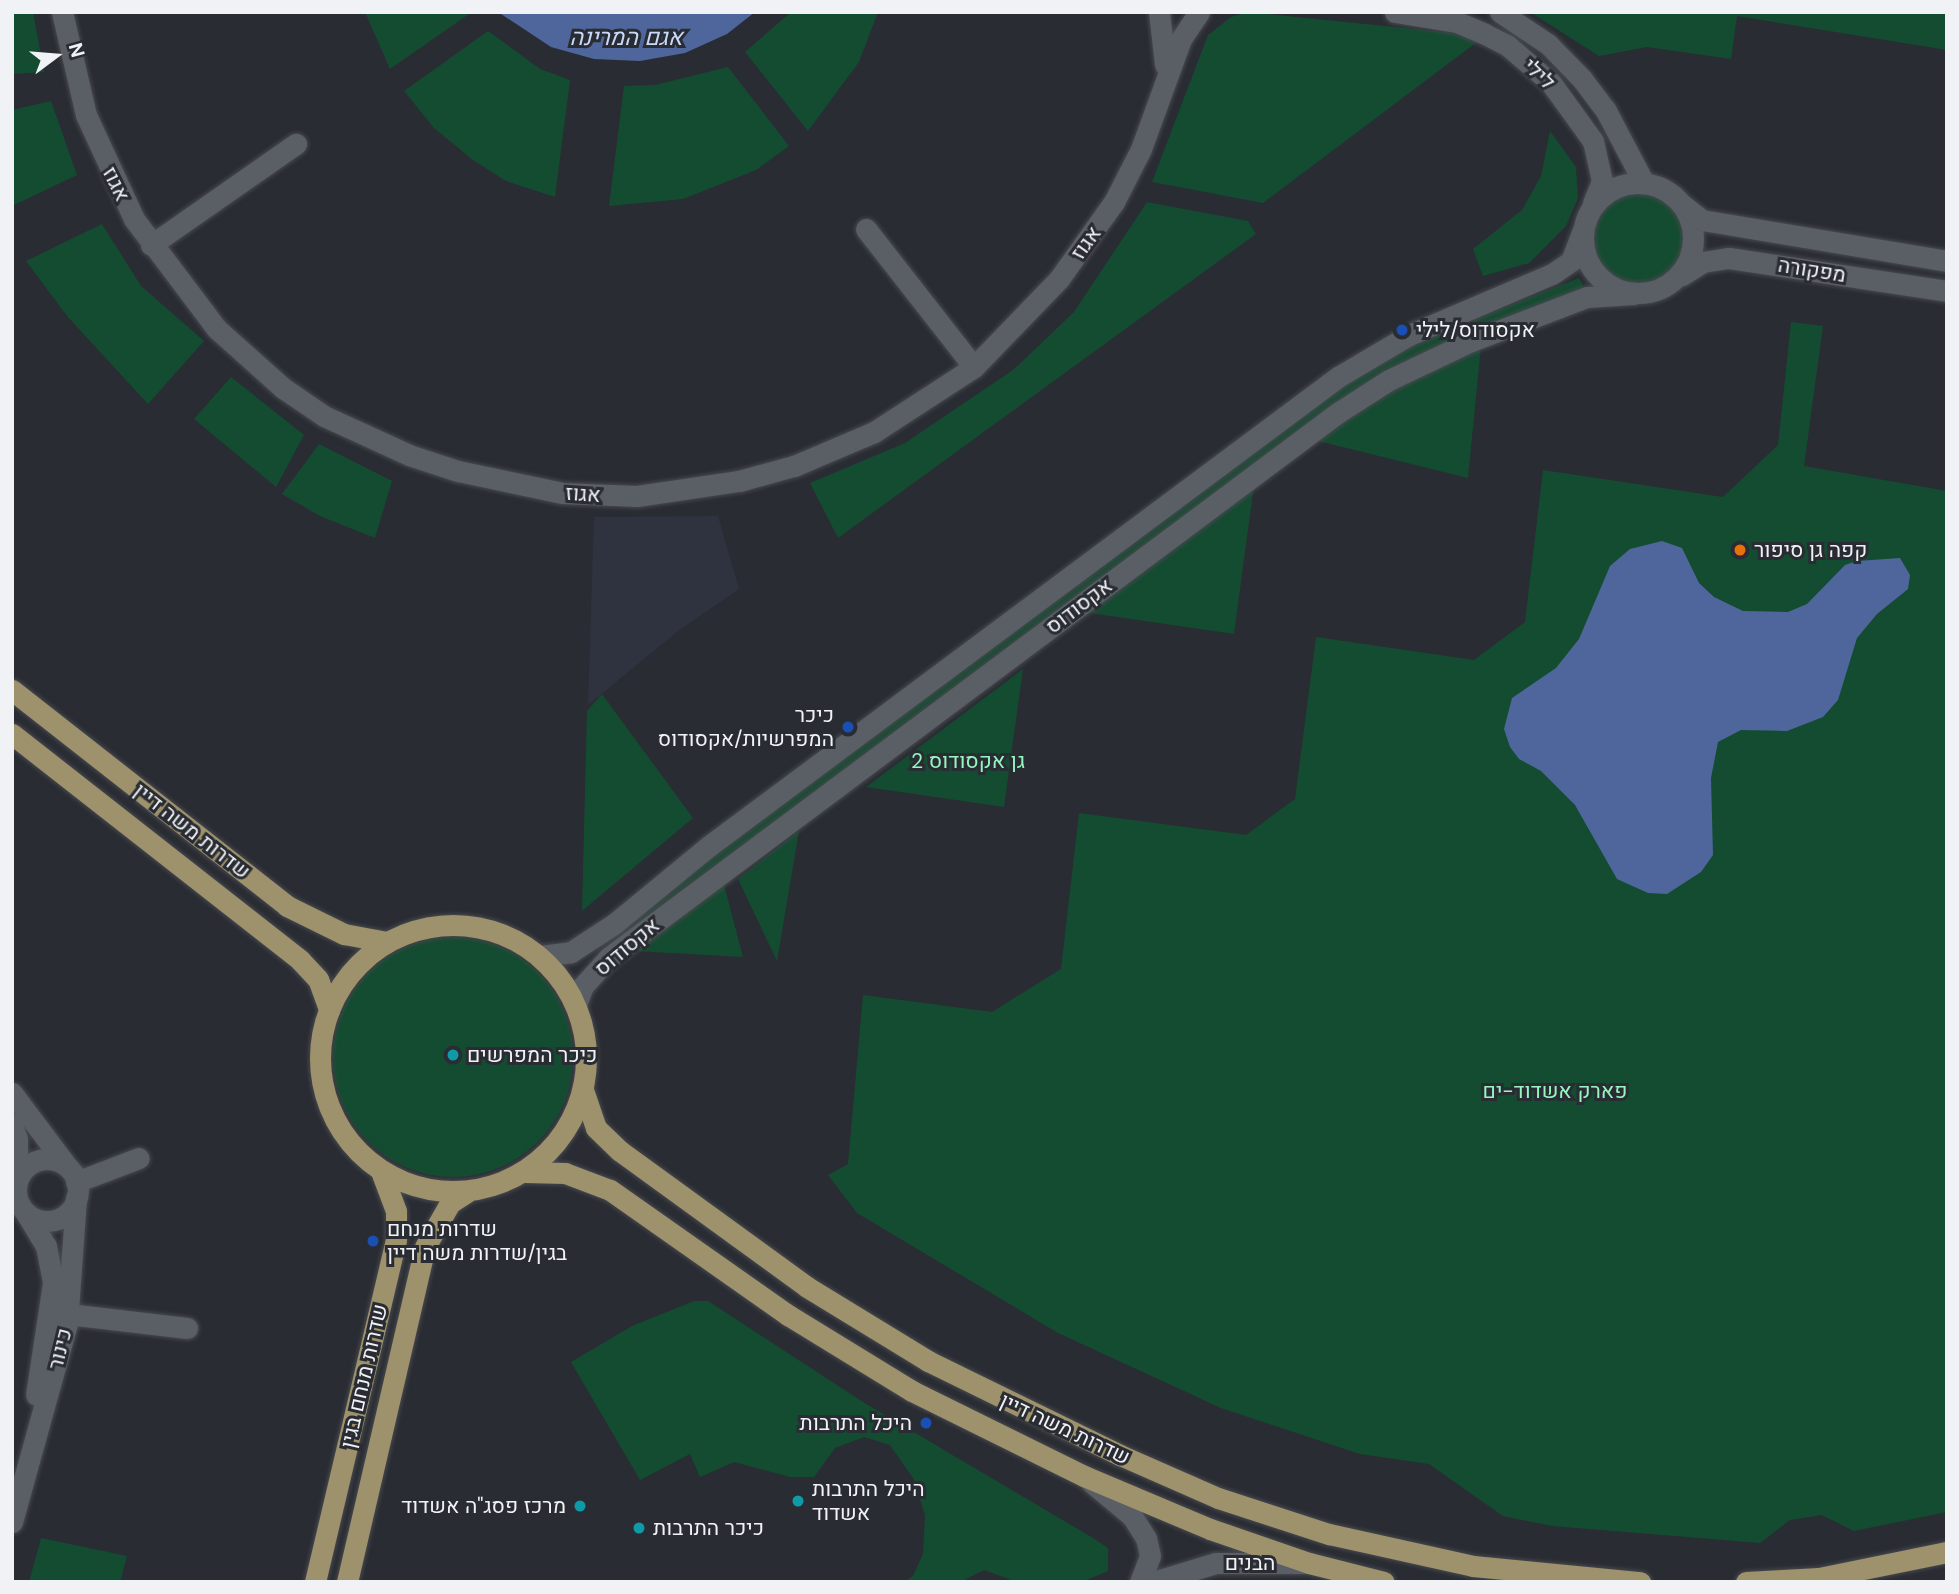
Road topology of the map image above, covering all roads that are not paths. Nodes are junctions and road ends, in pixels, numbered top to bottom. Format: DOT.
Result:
graph roads {
  1 [pos="62,12"];
  2 [pos="1158,12"];
  3 [pos="1199,12"];
  4 [pos="1395,12"];
  5 [pos="1500,12"];
  6 [pos="1163,80"];
  7 [pos="296,144"];
  8 [pos="1644,183"];
  9 [pos="1684,206"];
  10 [pos="1587,220"];
  11 [pos="866,229"];
  12 [pos="151,245"];
  13 [pos="1947,261"];
  14 [pos="1680,276"];
  15 [pos="1947,290"];
  16 [pos="1634,294"];
  17 [pos="974,367"];
  18 [pos="12,690"];
  19 [pos="12,734"];
  20 [pos="387,942"];
  21 [pos="540,956"];
  22 [pos="576,1005"];
  23 [pos="329,1010"];
  24 [pos="583,1090"];
  25 [pos="12,1093"];
  26 [pos="12,1124"];
  27 [pos="139,1158"];
  28 [pos="381,1171"];
  29 [pos="525,1172"];
  30 [pos="17,1182"];
  31 [pos="73,1182"];
  32 [pos="467,1192"];
  33 [pos="26,1213"];
  34 [pos="68,1314"];
  35 [pos="187,1328"];
  36 [pos="1084,1476"];
  37 [pos="18,1497"];
  38 [pos="12,1522"];
  39 [pos="1947,1552"];
  40 [pos="1309,1563"];
  41 [pos="1819,1581"];
  42 [pos="315,1582"];
  43 [pos="347,1582"];
  44 [pos="1140,1582"];
  45 [pos="1153,1582"];
  46 [pos="1384,1582"];
  47 [pos="1640,1582"];
  48 [pos="1746,1582"];
  1 -- 12 [label="street, אגוז"];
  2 -- 6 [label="street, אגוז"];
  3 -- 6 [label="street, אגוז"];
  4 -- 10 [label="street, לילי"];
  5 -- 8 [label="street, לילי"];
  6 -- 17 [label="street, אגוז"];
  7 -- 12 [label="street"];
  8 -- 9 [label="street"];
  8 -- 10 [label="street"];
  9 -- 13 [label="street, מפקורה"];
  9 -- 14 [label="street"];
  10 -- 16 [label="street"];
  10 -- 21 [label="street, אקסודוס"];
  11 -- 17 [label="street"];
  12 -- 17 [label="street, אגוז"];
  14 -- 15 [label="street, מפקורה"];
  14 -- 16 [label="street"];
  16 -- 22 [label="street, אקסודוס"];
  18 -- 20 [label="main road, שדרות משה דיין"];
  19 -- 23 [label="main road, שדרות משה דיין"];
  20 -- 21 [label="main road"];
  20 -- 23 [label="main road"];
  21 -- 22 [label="main road"];
  22 -- 24 [label="main road"];
  23 -- 28 [label="main road"];
  24 -- 29 [label="main road"];
  24 -- 47 [label="main road, שדרות משה דיין"];
  25 -- 31 [label="street"];
  26 -- 30 [label="street"];
  27 -- 31 [label="street"];
  28 -- 32 [label="main road"];
  28 -- 42 [label="main road, שדרות מנחם בגין"];
  29 -- 32 [label="main road"];
  29 -- 36 [label="main road, שדרות משה דיין"];
  30 -- 31 [label="street"];
  30 -- 33 [label="street"];
  31 -- 33 [label="street"];
  31 -- 34 [label="street, כינור"];
  32 -- 43 [label="main road, שדרות מנחם בגין"];
  33 -- 37 [label="street, כינור"];
  34 -- 35 [label="street"];
  34 -- 37 [label="street, כינור"];
  36 -- 40 [label="main road, שדרות משה דיין"];
  36 -- 44 [label="street"];
  37 -- 38 [label="street, כינור"];
  39 -- 41 [label="main road"];
  40 -- 45 [label="street, הבנים"];
  40 -- 46 [label="main road, שדרות משה דיין"];
  41 -- 48 [label="main road"];
}
